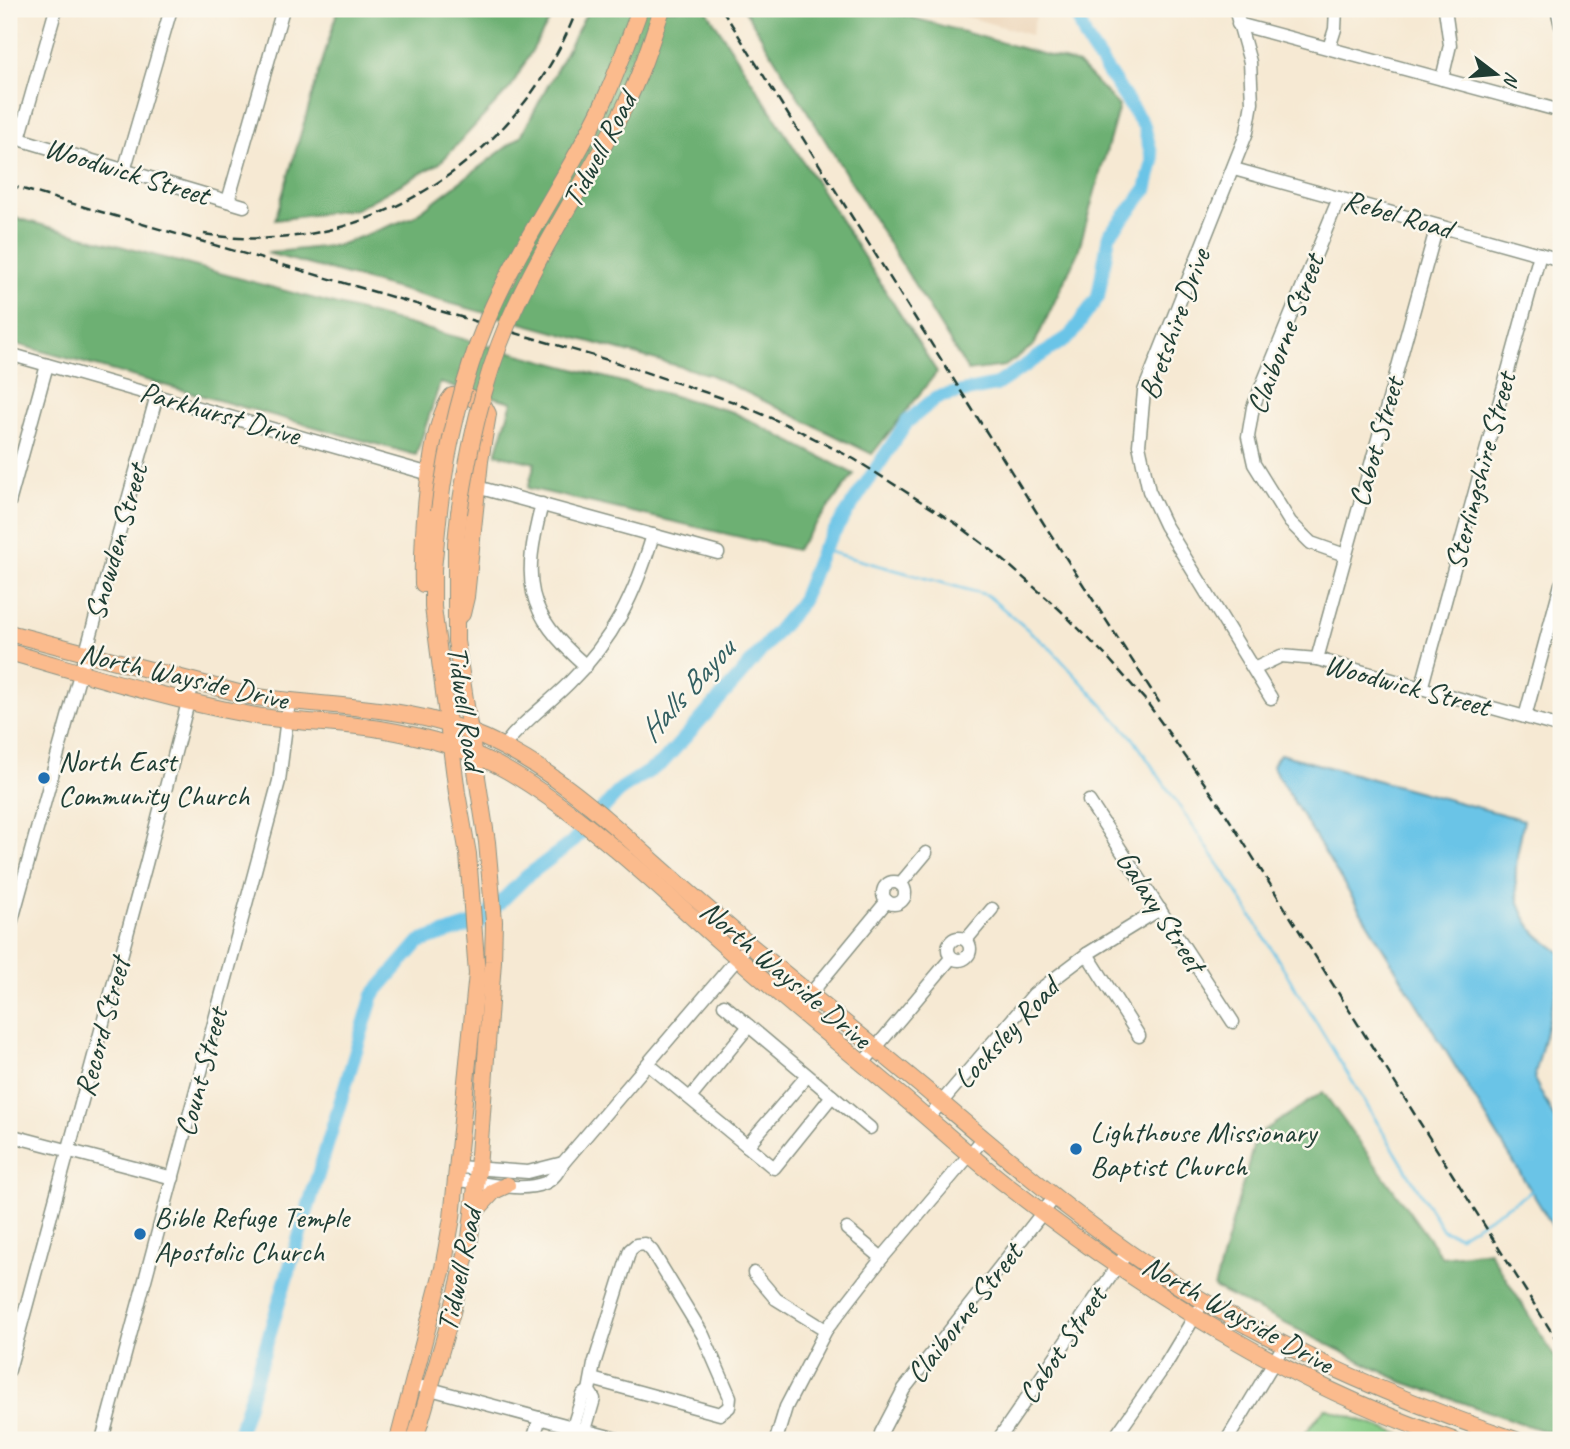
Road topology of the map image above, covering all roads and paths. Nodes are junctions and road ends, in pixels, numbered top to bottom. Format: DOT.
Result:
graph roads {
  1 [pos="56,9"];
  2 [pos="171,9"];
  3 [pos="284,9"];
  4 [pos="640,9"];
  5 [pos="662,9"];
  6 [pos="1235,9"];
  7 [pos="1336,9"];
  8 [pos="1445,9"];
  9 [pos="1557,9"];
  10 [pos="1238,24"];
  11 [pos="1561,26"];
  12 [pos="1329,48"];
  13 [pos="1442,79"];
  14 [pos="1561,111"];
  15 [pos="14,138"];
  16 [pos="1234,169"];
  17 [pos="124,171"];
  18 [pos="1339,198"];
  19 [pos="228,201"];
  20 [pos="244,206"];
  21 [pos="1437,226"];
  22 [pos="1540,254"];
  23 [pos="1561,260"];
  24 [pos="9,354"];
  25 [pos="47,365"];
  26 [pos="157,396"];
  27 [pos="430,474"];
  28 [pos="477,487"];
  29 [pos="9,503"];
  30 [pos="542,504"];
  31 [pos="653,535"];
  32 [pos="718,553"];
  33 [pos="1345,555"];
  34 [pos="1561,584"];
  35 [pos="9,633"];
  36 [pos="456,641"];
  37 [pos="436,643"];
  38 [pos="9,652"];
  39 [pos="85,654"];
  40 [pos="1317,659"];
  41 [pos="586,666"];
  42 [pos="1254,669"];
  43 [pos="80,672"];
  44 [pos="192,683"];
  45 [pos="1421,689"];
  46 [pos="1271,698"];
  47 [pos="188,701"];
  48 [pos="289,702"];
  49 [pos="1525,717"];
  50 [pos="287,720"];
  51 [pos="450,724"];
  52 [pos="1561,727"];
  53 [pos="470,732"];
  54 [pos="452,747"];
  55 [pos="503,747"];
  56 [pos="473,756"];
  57 [pos="1089,800"];
  58 [pos="926,853"];
  59 [pos="992,909"];
  60 [pos="1160,909"];
  61 [pos="9,931"];
  62 [pos="749,944"];
  63 [pos="1087,954"];
  64 [pos="737,958"];
  65 [pos="810,994"];
  66 [pos="724,1005"];
  67 [pos="798,1009"];
  68 [pos="1233,1022"];
  69 [pos="749,1027"];
  70 [pos="1139,1036"];
  71 [pos="876,1048"];
  72 [pos="863,1063"];
  73 [pos="648,1064"];
  74 [pos="807,1076"];
  75 [pos="832,1097"];
  76 [pos="690,1098"];
  77 [pos="942,1103"];
  78 [pos="928,1118"];
  79 [pos="870,1128"];
  80 [pos="9,1135"];
  81 [pos="983,1139"];
  82 [pos="747,1146"];
  83 [pos="68,1150"];
  84 [pos="971,1153"];
  85 [pos="563,1163"];
  86 [pos="458,1173"];
  87 [pos="478,1175"];
  88 [pos="173,1178"];
  89 [pos="507,1185"];
  90 [pos="1054,1198"];
  91 [pos="1042,1212"];
  92 [pos="472,1215"];
  93 [pos="847,1229"];
  94 [pos="1128,1251"];
  95 [pos="882,1258"];
  96 [pos="1116,1266"];
  97 [pos="754,1273"];
  98 [pos="1205,1302"];
  99 [pos="1194,1317"];
  100 [pos="826,1330"];
  101 [pos="1284,1345"];
  102 [pos="1274,1362"];
  103 [pos="9,1370"];
  104 [pos="1364,1383"];
  105 [pos="412,1385"];
  106 [pos="591,1385"];
  107 [pos="429,1389"];
  108 [pos="1356,1401"];
  109 [pos="540,1418"];
  110 [pos="1450,1418"];
  111 [pos="579,1429"];
  112 [pos="882,1436"];
  113 [pos="1447,1438"];
  114 [pos="102,1440"];
  115 [pos="398,1440"];
  116 [pos="415,1440"];
  117 [pos="533,1440"];
  118 [pos="621,1440"];
  119 [pos="776,1440"];
  120 [pos="998,1440"];
  121 [pos="1113,1440"];
  122 [pos="1227,1440"];
  123 [pos="1516,1440"];
  1 -- 15 [label="street"];
  2 -- 17 [label="street"];
  3 -- 19 [label="street"];
  4 -- 37 [label="main road, Tidwell Road, bridge"];
  5 -- 36 [label="main road, Tidwell Road, bridge"];
  6 -- 10 [label="street, Bretshire Drive"];
  7 -- 12 [label="street"];
  8 -- 13 [label="street"];
  9 -- 11 [label="street"];
  10 -- 12 [label="street"];
  10 -- 16 [label="street, Bretshire Drive"];
  12 -- 13 [label="street"];
  13 -- 14 [label="street"];
  15 -- 17 [label="street, Woodwick Street"];
  16 -- 18 [label="street, Rebel Road"];
  16 -- 42 [label="street, Bretshire Drive"];
  17 -- 19 [label="street, Woodwick Street"];
  18 -- 21 [label="street, Rebel Road"];
  18 -- 33 [label="street, Claiborne Street"];
  19 -- 20 [label="street, Woodwick Street"];
  21 -- 22 [label="street, Rebel Road"];
  21 -- 33 [label="street, Cabot Street"];
  22 -- 23 [label="street, Rebel Road"];
  22 -- 45 [label="street, Sterlingshire Street"];
  24 -- 25 [label="street, Parkhurst Drive"];
  25 -- 26 [label="street, Parkhurst Drive"];
  25 -- 29 [label="street"];
  26 -- 27 [label="street, Parkhurst Drive"];
  26 -- 39 [label="street, Snowden Street"];
  27 -- 28 [label="main road"];
  27 -- 37 [label="main road"];
  28 -- 30 [label="street"];
  28 -- 36 [label="main road"];
  30 -- 31 [label="street"];
  30 -- 41 [label="street"];
  31 -- 32 [label="street"];
  31 -- 41 [label="street"];
  33 -- 40 [label="street, Cabot Street"];
  34 -- 49 [label="street"];
  35 -- 39 [label="main road, North Wayside Drive"];
  36 -- 53 [label="main road, Tidwell Road"];
  37 -- 51 [label="main road, Tidwell Road"];
  38 -- 43 [label="main road, North Wayside Drive"];
  39 -- 43 [label="street, Snowden Street"];
  39 -- 44 [label="main road, North Wayside Drive"];
  40 -- 42 [label="street, Woodwick Street"];
  40 -- 45 [label="street, Woodwick Street"];
  41 -- 55 [label="street"];
  42 -- 46 [label="street, Bretshire Drive"];
  43 -- 47 [label="main road, North Wayside Drive"];
  43 -- 61 [label="street, Snowden Street"];
  44 -- 47 [label="street, Record Street"];
  44 -- 48 [label="main road, North Wayside Drive"];
  45 -- 49 [label="street, Woodwick Street"];
  47 -- 50 [label="main road, North Wayside Drive"];
  47 -- 83 [label="street, Record Street"];
  48 -- 50 [label="street, Count Street"];
  48 -- 51 [label="main road, North Wayside Drive"];
  49 -- 52 [label="street, Woodwick Street"];
  50 -- 54 [label="main road, North Wayside Drive"];
  50 -- 88 [label="street, Count Street"];
  51 -- 53 [label="main road, North Wayside Drive"];
  51 -- 54 [label="main road, Tidwell Road"];
  53 -- 55 [label="main road, North Wayside Drive"];
  53 -- 56 [label="main road, Tidwell Road"];
  54 -- 56 [label="main road, North Wayside Drive"];
  54 -- 86 [label="main road, Tidwell Road"];
  55 -- 62 [label="main road, North Wayside Drive"];
  56 -- 64 [label="main road, North Wayside Drive"];
  56 -- 87 [label="main road, Tidwell Road"];
  57 -- 60 [label="street, Galaxy Street"];
  58 -- 65 [label="street"];
  59 -- 71 [label="street"];
  60 -- 63 [label="street, Locksley Road"];
  60 -- 68 [label="street, Galaxy Street"];
  62 -- 64 [label="street"];
  62 -- 65 [label="main road, North Wayside Drive"];
  63 -- 70 [label="street"];
  63 -- 77 [label="street, Locksley Road"];
  64 -- 67 [label="main road, North Wayside Drive"];
  64 -- 73 [label="street"];
  65 -- 67 [label="street"];
  65 -- 71 [label="main road, North Wayside Drive"];
  66 -- 69 [label="street"];
  67 -- 72 [label="main road, North Wayside Drive"];
  69 -- 74 [label="street"];
  69 -- 76 [label="street"];
  71 -- 72 [label="street"];
  71 -- 77 [label="main road, North Wayside Drive"];
  72 -- 78 [label="main road, North Wayside Drive"];
  73 -- 76 [label="street"];
  73 -- 85 [label="street"];
  74 -- 75 [label="street"];
  74 -- 82 [label="street"];
  75 -- 79 [label="street"];
  75 -- 82 [label="street"];
  76 -- 82 [label="street"];
  77 -- 78 [label="street, Locksley Road"];
  77 -- 81 [label="main road, North Wayside Drive"];
  78 -- 84 [label="main road, North Wayside Drive"];
  80 -- 83 [label="street"];
  81 -- 84 [label="street"];
  81 -- 90 [label="main road, North Wayside Drive"];
  83 -- 88 [label="street"];
  83 -- 103 [label="street, Record Street"];
  84 -- 91 [label="main road, North Wayside Drive"];
  84 -- 95 [label="street"];
  85 -- 87 [label="street"];
  85 -- 89 [label="street"];
  86 -- 87 [label="street"];
  86 -- 105 [label="main road, Tidwell Road"];
  87 -- 89 [label="street"];
  87 -- 92 [label="main road, Tidwell Road"];
  88 -- 114 [label="street, Count Street"];
  89 -- 92 [label="main road"];
  90 -- 91 [label="street, Claiborne Street"];
  90 -- 94 [label="main road, North Wayside Drive"];
  91 -- 96 [label="main road, North Wayside Drive"];
  91 -- 112 [label="street, Claiborne Street"];
  92 -- 107 [label="main road, Tidwell Road"];
  93 -- 95 [label="street"];
  94 -- 96 [label="street, Cabot Street"];
  94 -- 98 [label="main road, North Wayside Drive"];
  95 -- 100 [label="street"];
  96 -- 99 [label="main road, North Wayside Drive"];
  96 -- 120 [label="street, Cabot Street"];
  97 -- 100 [label="street"];
  98 -- 99 [label="street"];
  98 -- 101 [label="main road, North Wayside Drive"];
  99 -- 102 [label="main road, North Wayside Drive"];
  99 -- 121 [label="street"];
  100 -- 119 [label="street"];
  101 -- 102 [label="street"];
  101 -- 104 [label="main road, North Wayside Drive"];
  102 -- 108 [label="main road, North Wayside Drive"];
  102 -- 122 [label="street"];
  104 -- 108 [label="main road"];
  104 -- 110 [label="main road, North Wayside Drive"];
  105 -- 107 [label="street"];
  105 -- 115 [label="main road, Tidwell Road"];
  106 -- 106 [label="street"];
  106 -- 111 [label="street"];
  107 -- 109 [label="street"];
  107 -- 116 [label="main road, Tidwell Road"];
  108 -- 113 [label="main road, North Wayside Drive"];
  109 -- 111 [label="street"];
  109 -- 117 [label="street"];
  110 -- 113 [label="main road"];
  110 -- 123 [label="main road, North Wayside Drive"];
  111 -- 118 [label="street"];
}
